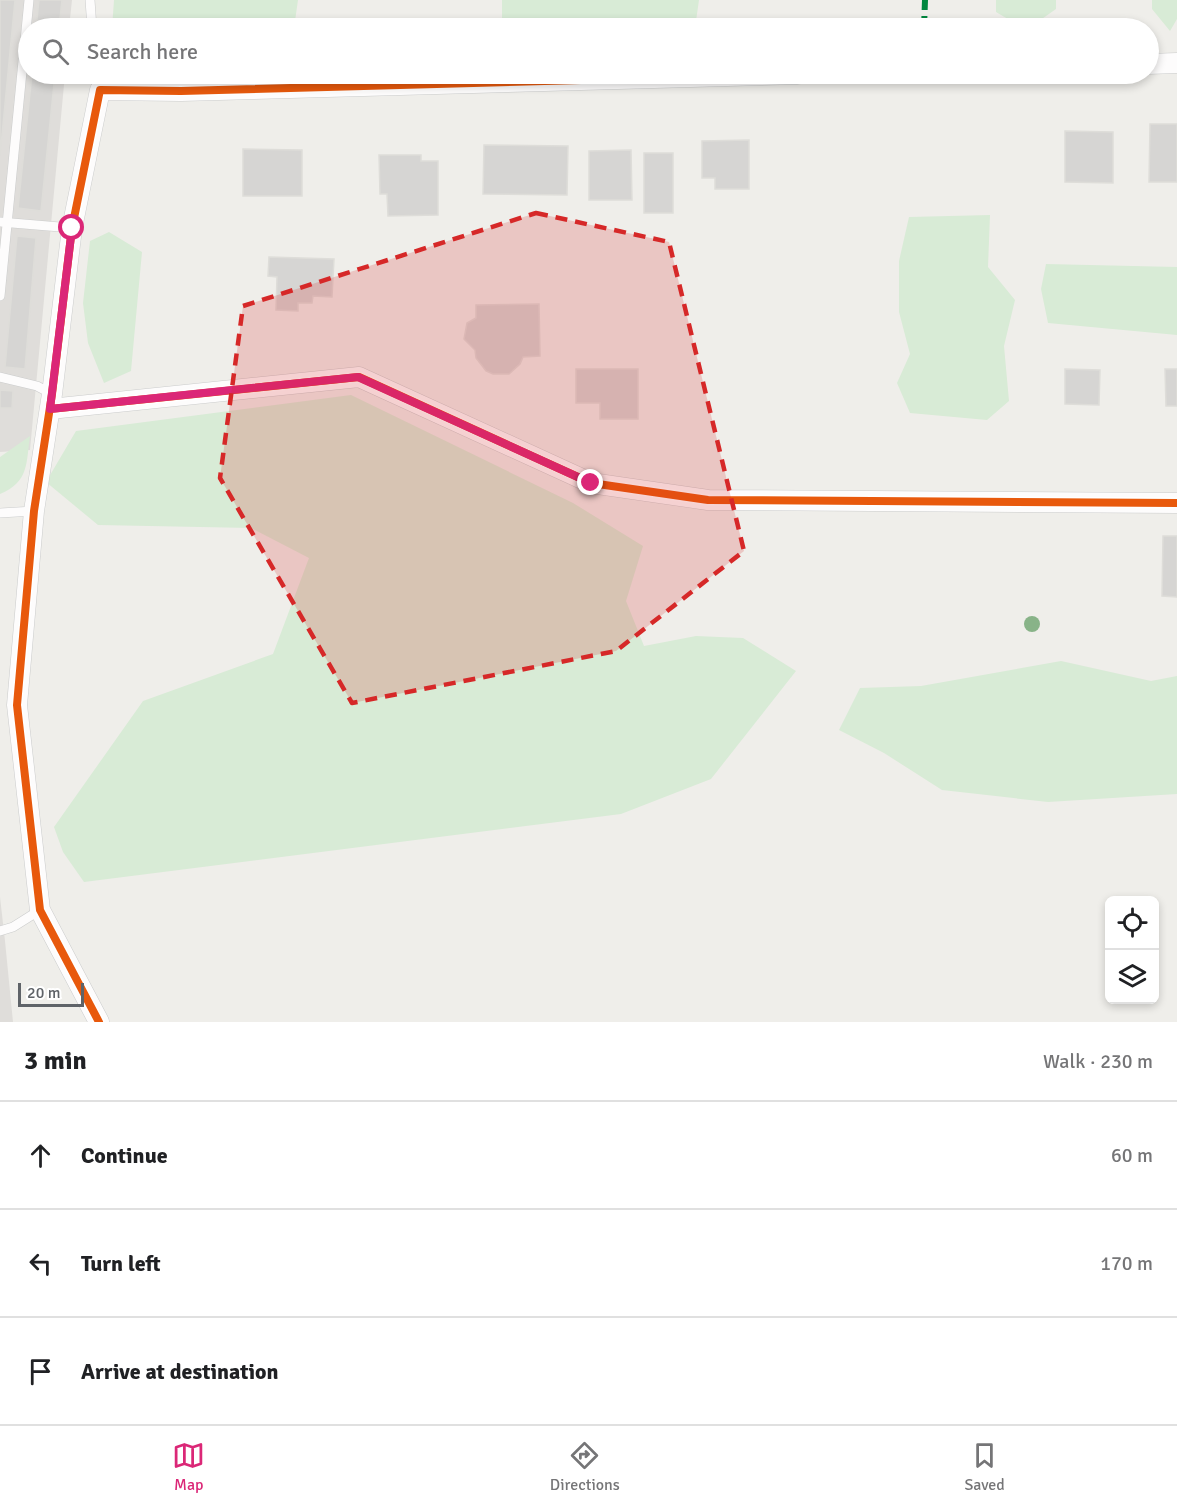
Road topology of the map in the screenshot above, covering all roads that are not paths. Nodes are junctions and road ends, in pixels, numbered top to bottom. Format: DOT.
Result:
graph roads {
  1 [pos="29,0"];
  2 [pos="90,0"];
  3 [pos="27,18"];
  4 [pos="91,18"];
  5 [pos="1177,63"];
  6 [pos="1159,64"];
  7 [pos="20,84"];
  8 [pos="99,84"];
  9 [pos="117,84"];
  10 [pos="435,84"];
  11 [pos="4,222"];
  12 [pos="72,228"];
  13 [pos="0,297"];
  14 [pos="0,377"];
  15 [pos="51,401"];
  16 [pos="1177,503"];
  17 [pos="34,511"];
  18 [pos="0,513"];
  19 [pos="40,910"];
  20 [pos="0,931"];
  21 [pos="99,1022"];
  1 -- 3 [label="lane"];
  2 -- 4 [label="lane"];
  5 -- 6 [label="street"];
  7 -- 11 [label="lane"];
  8 -- 12 [label="street"];
  9 -- 10 [label="street"];
  11 -- 12 [label="lane"];
  11 -- 13 [label="lane"];
  12 -- 15 [label="street"];
  14 -- 15 [label="lane"];
  15 -- 16 [label="street"];
  15 -- 17 [label="street"];
  17 -- 18 [label="lane"];
  17 -- 19 [label="street"];
  19 -- 20 [label="lane"];
  19 -- 21 [label="street"];
}
